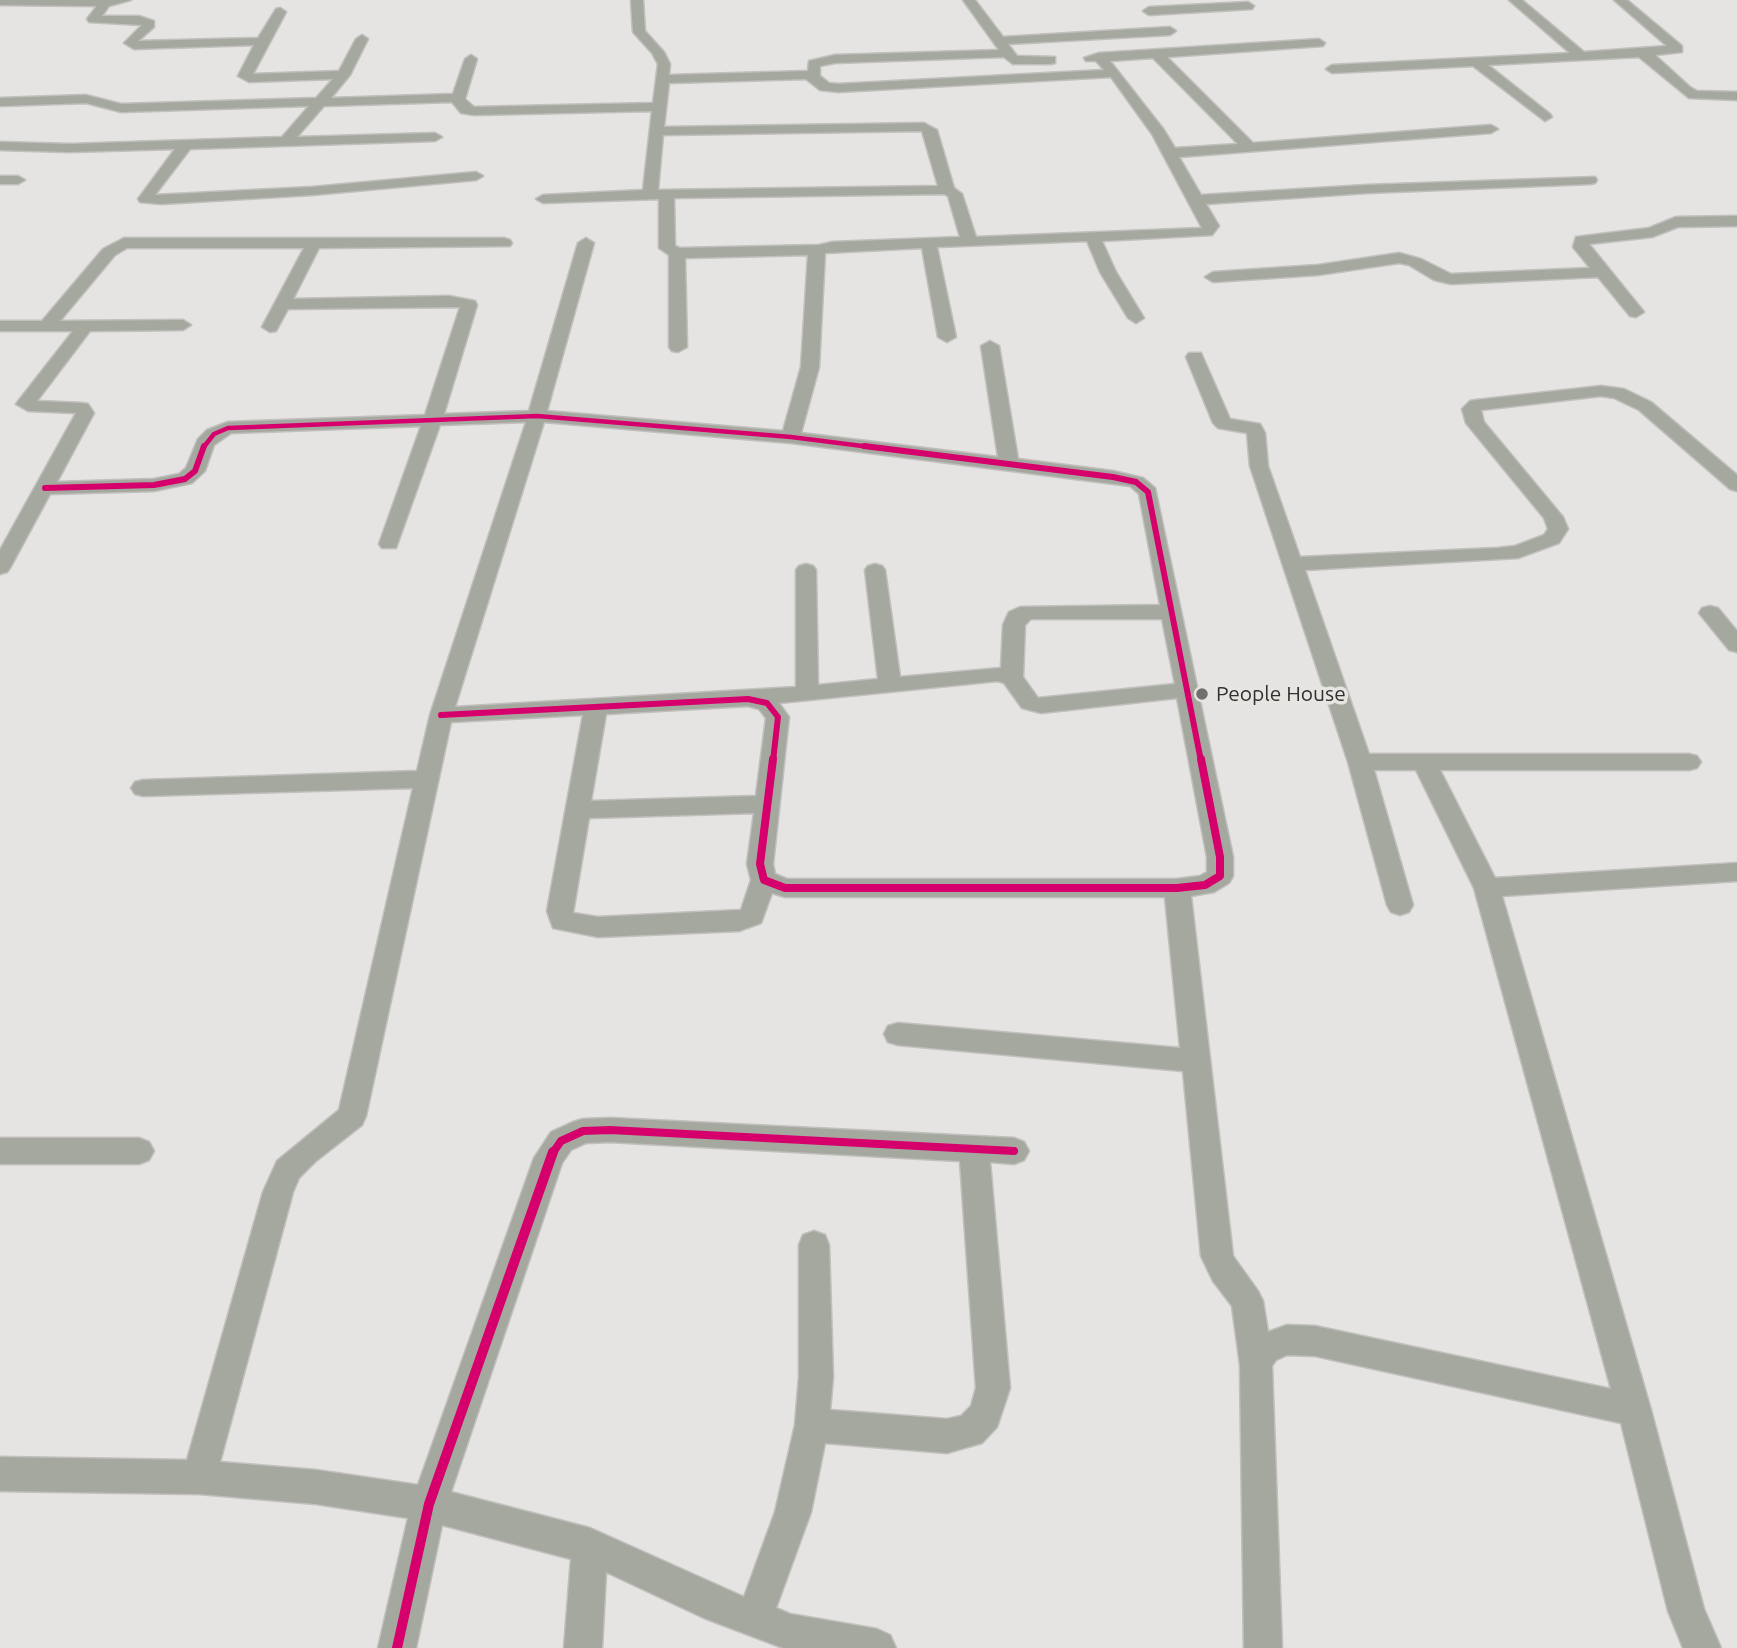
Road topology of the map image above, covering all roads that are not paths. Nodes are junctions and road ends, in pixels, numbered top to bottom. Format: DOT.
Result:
graph roads {
  1 [pos="125,0"];
  2 [pos="637,0"];
  3 [pos="969,0"];
  4 [pos="1515,0"];
  5 [pos="1620,0"];
  6 [pos="0,1"];
  7 [pos="106,3"];
  8 [pos="1146,6"];
  9 [pos="1248,6"];
  10 [pos="280,12"];
  11 [pos="1170,31"];
  12 [pos="362,39"];
  13 [pos="999,41"];
  14 [pos="261,43"];
  15 [pos="1319,43"];
  16 [pos="1207,50"];
  17 [pos="1008,53"];
  18 [pos="1156,53"];
  19 [pos="1641,53"];
  20 [pos="1580,55"];
  21 [pos="1099,57"];
  22 [pos="471,59"];
  23 [pos="1475,61"];
  24 [pos="1332,69"];
  25 [pos="1115,74"];
  26 [pos="344,75"];
  27 [pos="814,77"];
  28 [pos="663,79"];
  29 [pos="1737,96"];
  30 [pos="458,99"];
  31 [pos="0,102"];
  32 [pos="319,103"];
  33 [pos="659,107"];
  34 [pos="1545,117"];
  35 [pos="1491,129"];
  36 [pos="657,131"];
  37 [pos="435,137"];
  38 [pos="286,141"];
  39 [pos="186,144"];
  40 [pos="0,146"];
  41 [pos="1249,147"];
  42 [pos="1170,153"];
  43 [pos="477,176"];
  44 [pos="0,180"];
  45 [pos="18,180"];
  46 [pos="1590,180"];
  47 [pos="947,190"];
  48 [pos="658,194"];
  49 [pos="543,199"];
  50 [pos="1195,200"];
  51 [pos="1737,221"];
  52 [pos="1093,238"];
  53 [pos="314,243"];
  54 [pos="504,243"];
  55 [pos="586,243"];
  56 [pos="970,243"];
  57 [pos="929,244"];
  58 [pos="819,250"];
  59 [pos="677,253"];
  60 [pos="1602,272"];
  61 [pos="1213,277"];
  62 [pos="282,304"];
  63 [pos="1636,312"];
  64 [pos="1136,318"];
  65 [pos="47,325"];
  66 [pos="183,325"];
  67 [pos="0,326"];
  68 [pos="85,326"];
  69 [pos="270,327"];
  70 [pos="947,337"];
  71 [pos="990,346"];
  72 [pos="678,347"];
  73 [pos="1195,357"];
  74 [pos="537,416"];
  75 [pos="433,419"];
  76 [pos="791,437"];
  77 [pos="1009,464"];
  78 [pos="1737,485"];
  79 [pos="45,488"];
  80 [pos="389,544"];
  81 [pos="1292,564"];
  82 [pos="0,568"];
  83 [pos="806,570"];
  84 [pos="875,570"];
  85 [pos="1171,612"];
  86 [pos="1710,613"];
  87 [pos="1737,645"];
  88 [pos="1012,678"];
  89 [pos="890,684"];
  90 [pos="1187,690"];
  91 [pos="807,693"];
  92 [pos="748,699"];
  93 [pos="596,706"];
  94 [pos="441,715"];
  95 [pos="1360,762"];
  96 [pos="1424,762"];
  97 [pos="1689,762"];
  98 [pos="426,779"];
  99 [pos="143,788"];
  100 [pos="768,804"];
  101 [pos="578,810"];
  102 [pos="1737,872"];
  103 [pos="764,880"];
  104 [pos="1177,888"];
  105 [pos="1487,888"];
  106 [pos="1400,905"];
  107 [pos="898,1034"];
  108 [pos="1196,1061"];
  109 [pos="974,1149"];
  110 [pos="0,1151"];
  111 [pos="139,1151"];
  112 [pos="1014,1151"];
  113 [pos="814,1245"];
  114 [pos="1256,1365"];
  115 [pos="1634,1410"];
  116 [pos="812,1426"];
  117 [pos="0,1474"];
  118 [pos="199,1477"];
  119 [pos="429,1504"];
  120 [pos="590,1546"];
  121 [pos="754,1619"];
  122 [pos="397,1648"];
  123 [pos="583,1648"];
  124 [pos="877,1648"];
  125 [pos="1264,1648"];
  126 [pos="1702,1648"];
  1 -- 7 [label="street"];
  2 -- 28 [label="street"];
  3 -- 13 [label="street"];
  4 -- 20 [label="street"];
  5 -- 19 [label="street"];
  6 -- 7 [label="street"];
  7 -- 14 [label="street"];
  8 -- 9 [label="street"];
  8 -- 11 [label="street"];
  10 -- 14 [label="street"];
  11 -- 13 [label="street"];
  11 -- 16 [label="street"];
  12 -- 26 [label="street"];
  13 -- 17 [label="street"];
  14 -- 26 [label="street"];
  15 -- 16 [label="street"];
  16 -- 18 [label="street"];
  17 -- 21 [label="street"];
  17 -- 27 [label="street"];
  18 -- 21 [label="street"];
  18 -- 41 [label="street"];
  19 -- 20 [label="street"];
  19 -- 29 [label="street"];
  20 -- 23 [label="street"];
  21 -- 25 [label="street"];
  22 -- 30 [label="street"];
  23 -- 24 [label="street"];
  23 -- 34 [label="street"];
  25 -- 27 [label="street"];
  25 -- 42 [label="street"];
  26 -- 32 [label="street"];
  27 -- 28 [label="street"];
  28 -- 33 [label="street"];
  30 -- 32 [label="street"];
  30 -- 33 [label="street"];
  31 -- 32 [label="street"];
  32 -- 38 [label="street"];
  33 -- 36 [label="street"];
  35 -- 41 [label="street"];
  36 -- 47 [label="street"];
  36 -- 48 [label="street"];
  37 -- 38 [label="street"];
  38 -- 39 [label="street"];
  39 -- 40 [label="street"];
  39 -- 43 [label="street"];
  41 -- 42 [label="street"];
  42 -- 50 [label="street"];
  44 -- 45 [label="street"];
  46 -- 50 [label="street"];
  47 -- 48 [label="street"];
  47 -- 56 [label="street"];
  48 -- 49 [label="street"];
  48 -- 59 [label="street"];
  50 -- 52 [label="street"];
  51 -- 60 [label="street"];
  52 -- 56 [label="street"];
  52 -- 64 [label="street"];
  53 -- 54 [label="street"];
  53 -- 62 [label="street"];
  53 -- 65 [label="street"];
  55 -- 74 [label="street"];
  56 -- 57 [label="street"];
  57 -- 58 [label="street"];
  57 -- 70 [label="street"];
  58 -- 59 [label="street"];
  58 -- 76 [label="street"];
  59 -- 72 [label="street"];
  60 -- 61 [label="street"];
  60 -- 63 [label="street"];
  62 -- 69 [label="street"];
  62 -- 75 [label="street"];
  65 -- 67 [label="street"];
  65 -- 68 [label="street"];
  66 -- 68 [label="street"];
  68 -- 79 [label="street"];
  71 -- 77 [label="street"];
  73 -- 81 [label="street"];
  74 -- 75 [label="street"];
  74 -- 76 [label="street"];
  74 -- 94 [label="street"];
  75 -- 79 [label="street"];
  75 -- 80 [label="street"];
  76 -- 77 [label="street"];
  77 -- 85 [label="street"];
  78 -- 81 [label="street"];
  79 -- 82 [label="street"];
  81 -- 95 [label="street"];
  83 -- 91 [label="street"];
  84 -- 89 [label="street"];
  85 -- 88 [label="street"];
  85 -- 90 [label="street"];
  86 -- 87 [label="street"];
  88 -- 89 [label="street"];
  88 -- 90 [label="street"];
  89 -- 91 [label="street"];
  90 -- 104 [label="street"];
  91 -- 92 [label="street"];
  92 -- 93 [label="street"];
  92 -- 100 [label="street"];
  93 -- 94 [label="street"];
  93 -- 101 [label="street"];
  94 -- 98 [label="street"];
  95 -- 96 [label="street"];
  95 -- 106 [label="street"];
  96 -- 97 [label="street"];
  96 -- 105 [label="street"];
  98 -- 99 [label="street"];
  98 -- 118 [label="street"];
  100 -- 101 [label="street"];
  100 -- 103 [label="street"];
  101 -- 103 [label="street"];
  102 -- 105 [label="street"];
  103 -- 104 [label="street"];
  104 -- 108 [label="street"];
  105 -- 115 [label="street"];
  107 -- 108 [label="street"];
  108 -- 114 [label="street"];
  109 -- 112 [label="street"];
  109 -- 116 [label="street"];
  109 -- 119 [label="street"];
  110 -- 111 [label="street"];
  113 -- 116 [label="street"];
  114 -- 115 [label="street"];
  114 -- 125 [label="street"];
  115 -- 126 [label="street"];
  116 -- 121 [label="street"];
  117 -- 118 [label="street"];
  118 -- 119 [label="street"];
  119 -- 120 [label="street"];
  119 -- 122 [label="street"];
  120 -- 121 [label="street"];
  120 -- 123 [label="street"];
  121 -- 124 [label="street"];
}
